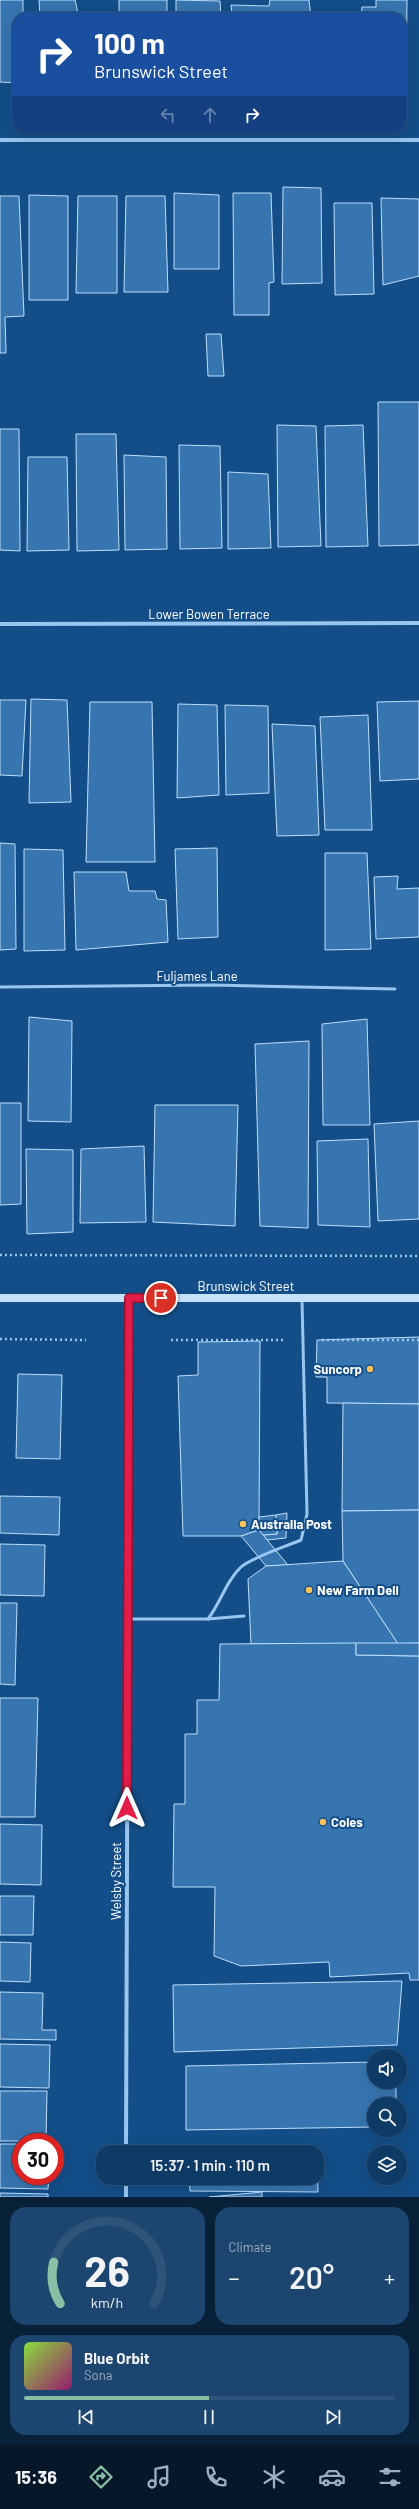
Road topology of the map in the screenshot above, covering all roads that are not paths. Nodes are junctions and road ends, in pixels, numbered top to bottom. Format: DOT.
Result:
graph roads {
  1 [pos="0,140"];
  2 [pos="419,140"];
  3 [pos="419,623"];
  4 [pos="0,624"];
  5 [pos="0,987"];
  6 [pos="395,989"];
  7 [pos="0,1298"];
  8 [pos="129,1298"];
  9 [pos="302,1298"];
  10 [pos="419,1298"];
  11 [pos="244,1616"];
  12 [pos="127,1619"];
  13 [pos="208,1619"];
  14 [pos="126,2145"];
  15 [pos="126,2185"];
  16 [pos="126,2197"];
  1 -- 2 [label="street"];
  3 -- 4 [label="street, Lower Bowen Terrace"];
  5 -- 6 [label="lane, Fuljames Lane"];
  7 -- 8 [label="main road, Brunswick Street"];
  8 -- 9 [label="main road, Brunswick Street"];
  8 -- 12 [label="street, Welsby Street"];
  9 -- 10 [label="main road, Brunswick Street"];
  9 -- 13 [label="lane"];
  11 -- 13 [label="lane"];
  12 -- 13 [label="lane"];
  12 -- 14 [label="street, Welsby Street"];
  15 -- 16 [label="street"];
}
